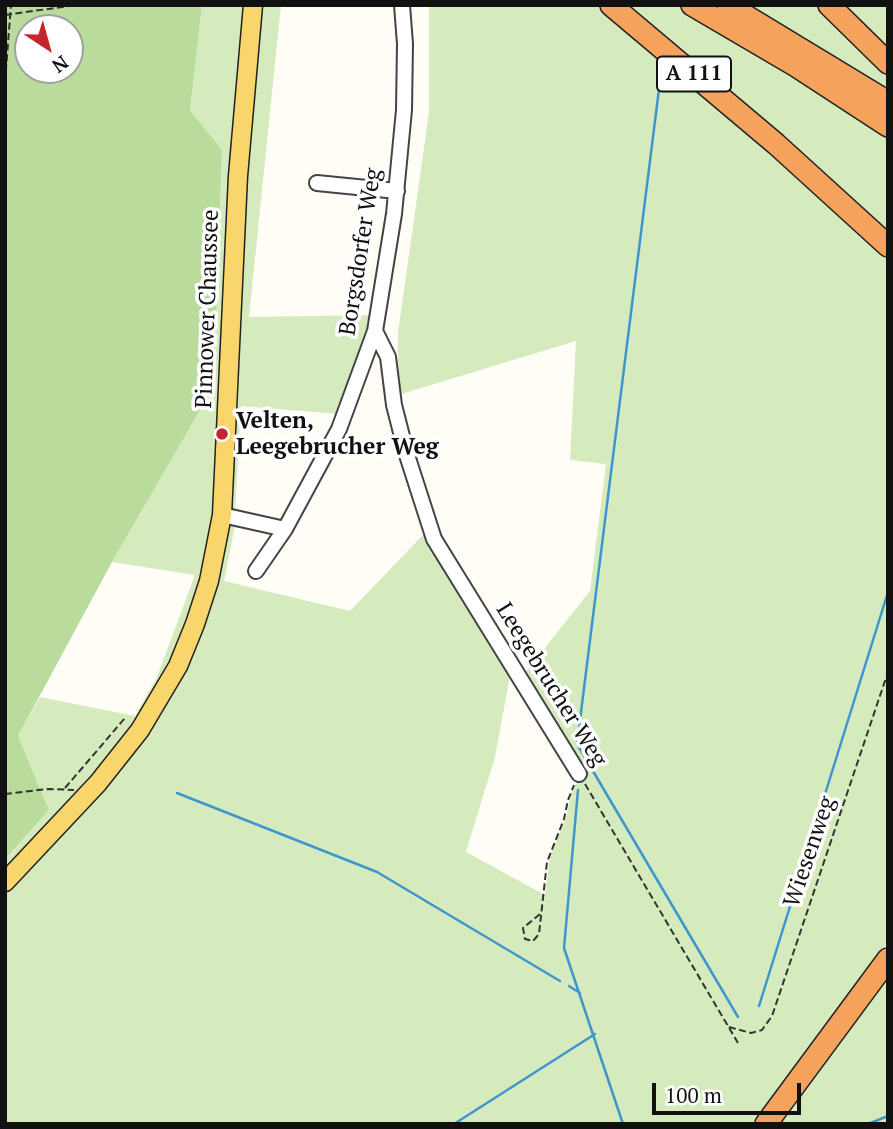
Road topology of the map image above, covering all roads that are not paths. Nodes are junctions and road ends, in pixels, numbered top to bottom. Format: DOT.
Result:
graph roads {
  1 [pos="253,5"];
  2 [pos="402,5"];
  3 [pos="611,5"];
  4 [pos="692,5"];
  5 [pos="728,5"];
  6 [pos="829,5"];
  7 [pos="888,63"];
  8 [pos="888,102"];
  9 [pos="888,125"];
  10 [pos="317,183"];
  11 [pos="397,191"];
  12 [pos="888,246"];
  13 [pos="375,331"];
  14 [pos="222,515"];
  15 [pos="285,529"];
  16 [pos="256,571"];
  17 [pos="579,774"];
  18 [pos="5,882"];
  19 [pos="888,959"];
  20 [pos="766,1124"];
  1 -- 14 [label="main road, Pinnower Chaussee"];
  2 -- 11 [label="street, Borgsdorfer Weg"];
  3 -- 12 [label="highway, A 111"];
  4 -- 9 [label="highway"];
  5 -- 8 [label="highway"];
  6 -- 7 [label="highway"];
  10 -- 11 [label="street"];
  11 -- 13 [label="street, Borgsdorfer Weg"];
  13 -- 15 [label="street, Borgsdorfer Weg"];
  13 -- 17 [label="street, Leegebrucher Weg"];
  14 -- 15 [label="street"];
  14 -- 18 [label="main road, Pinnower Chaussee"];
  15 -- 16 [label="street, Borgsdorfer Weg"];
  19 -- 20 [label="highway"];
}
